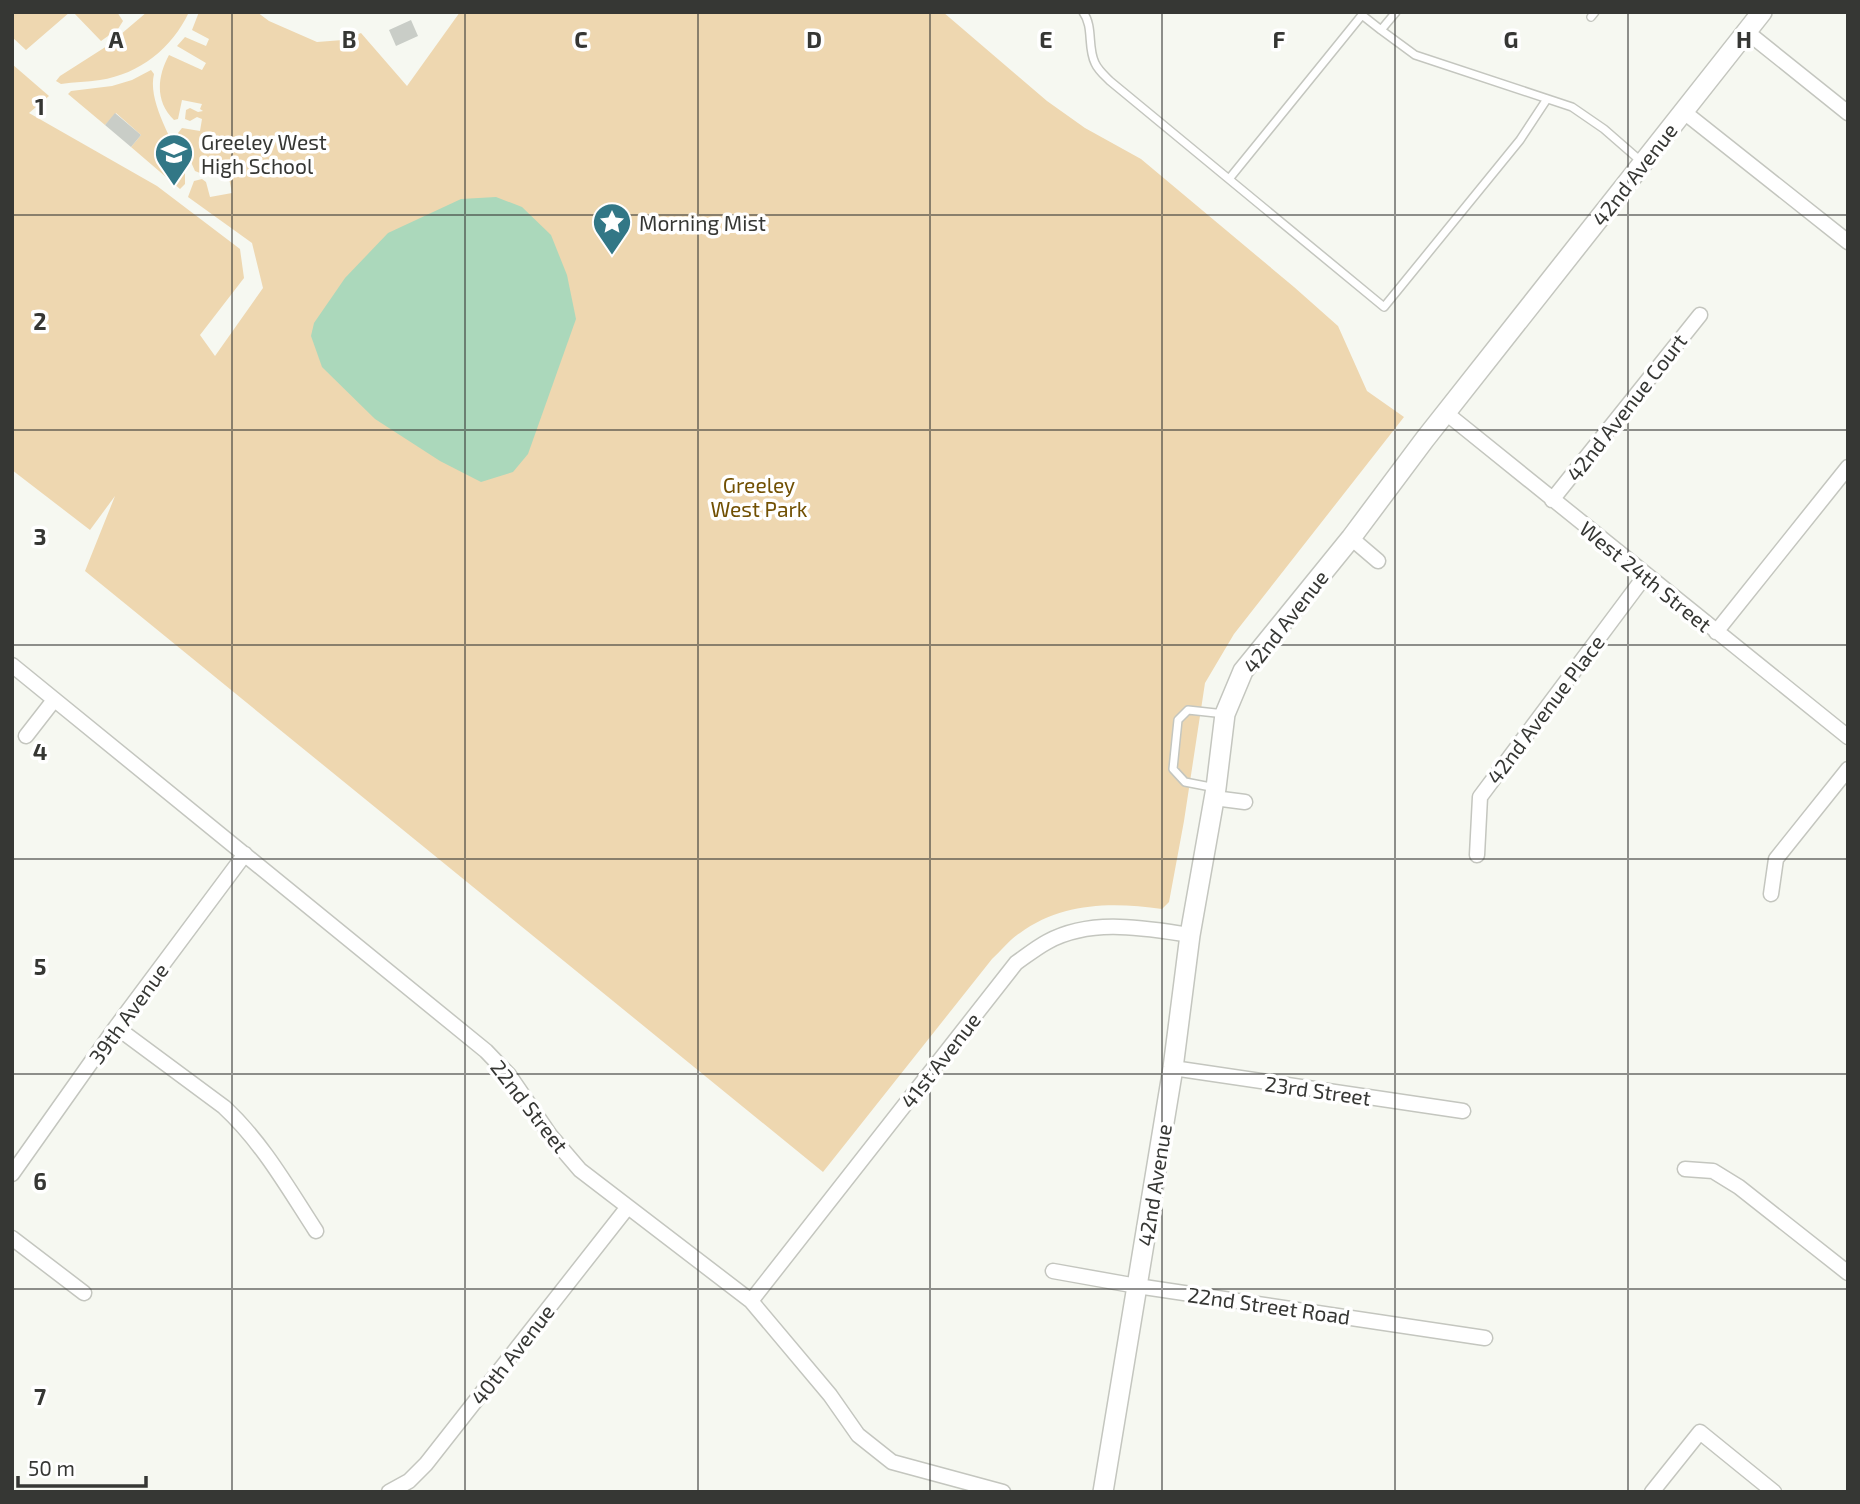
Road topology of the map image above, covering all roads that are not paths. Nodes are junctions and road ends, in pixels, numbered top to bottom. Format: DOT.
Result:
graph roads {
  1 [pos="1083,12"];
  2 [pos="1396,12"];
  3 [pos="1762,12"];
  4 [pos="1361,13"];
  5 [pos="1381,30"];
  6 [pos="1746,32"];
  7 [pos="1547,99"];
  8 [pos="1847,111"];
  9 [pos="1684,112"];
  10 [pos="1643,163"];
  11 [pos="1229,179"];
  12 [pos="1848,242"];
  13 [pos="1700,315"];
  14 [pos="1446,413"];
  15 [pos="1848,467"];
  16 [pos="1552,500"];
  17 [pos="1351,538"];
  18 [pos="1378,561"];
  19 [pos="1645,576"];
  20 [pos="1716,632"];
  21 [pos="12,665"];
  22 [pos="54,700"];
  23 [pos="1225,714"];
  24 [pos="26,736"];
  25 [pos="1848,737"];
  26 [pos="1848,769"];
  27 [pos="1215,793"];
  28 [pos="1245,802"];
  29 [pos="245,854"];
  30 [pos="1477,855"];
  31 [pos="1772,894"];
  32 [pos="1190,935"];
  33 [pos="116,1027"];
  34 [pos="1172,1068"];
  35 [pos="1463,1111"];
  36 [pos="1685,1169"];
  37 [pos="12,1174"];
  38 [pos="627,1208"];
  39 [pos="316,1231"];
  40 [pos="12,1238"];
  41 [pos="1054,1271"];
  42 [pos="1848,1273"];
  43 [pos="1137,1286"];
  44 [pos="84,1293"];
  45 [pos="751,1301"];
  46 [pos="1485,1338"];
  47 [pos="389,1492"];
  48 [pos="1003,1492"];
  49 [pos="1103,1492"];
  50 [pos="1652,1492"];
  51 [pos="1774,1492"];
  1 -- 11 [label="lane"];
  2 -- 5 [label="lane"];
  3 -- 6 [label="street, 42nd Avenue"];
  4 -- 5 [label="lane"];
  4 -- 11 [label="lane"];
  5 -- 7 [label="lane"];
  6 -- 8 [label="street"];
  6 -- 9 [label="street, 42nd Avenue"];
  7 -- 10 [label="lane"];
  7 -- 11 [label="lane"];
  9 -- 10 [label="street, 42nd Avenue"];
  9 -- 12 [label="street"];
  10 -- 14 [label="street, 42nd Avenue"];
  13 -- 16 [label="street, 42nd Avenue Court"];
  14 -- 16 [label="street, West 24th Street"];
  14 -- 17 [label="street, 42nd Avenue"];
  15 -- 20 [label="street"];
  16 -- 19 [label="street, West 24th Street"];
  17 -- 18 [label="street"];
  17 -- 23 [label="street, 42nd Avenue"];
  19 -- 20 [label="street, West 24th Street"];
  19 -- 30 [label="street, 42nd Avenue Place"];
  20 -- 25 [label="street, West 24th Street"];
  21 -- 22 [label="street, 22nd Street"];
  22 -- 24 [label="street"];
  22 -- 29 [label="street, 22nd Street"];
  23 -- 27 [label="street, 42nd Avenue"];
  23 -- 27 [label="lane"];
  26 -- 31 [label="street"];
  27 -- 28 [label="street"];
  27 -- 32 [label="street, 42nd Avenue"];
  29 -- 33 [label="street, 39th Avenue"];
  29 -- 38 [label="street, 22nd Street"];
  32 -- 34 [label="street, 42nd Avenue"];
  32 -- 45 [label="street, 41st Avenue"];
  33 -- 37 [label="street, 39th Avenue"];
  33 -- 39 [label="street"];
  34 -- 35 [label="street, 23rd Street"];
  34 -- 43 [label="street, 42nd Avenue"];
  36 -- 42 [label="street"];
  38 -- 45 [label="street, 22nd Street"];
  38 -- 47 [label="street, 40th Avenue"];
  40 -- 44 [label="street"];
  41 -- 43 [label="street, 22nd Street Road"];
  43 -- 46 [label="street, 22nd Street Road"];
  43 -- 49 [label="street, 42nd Avenue"];
  45 -- 48 [label="street, 22nd Street"];
  50 -- 51 [label="street"];
}
